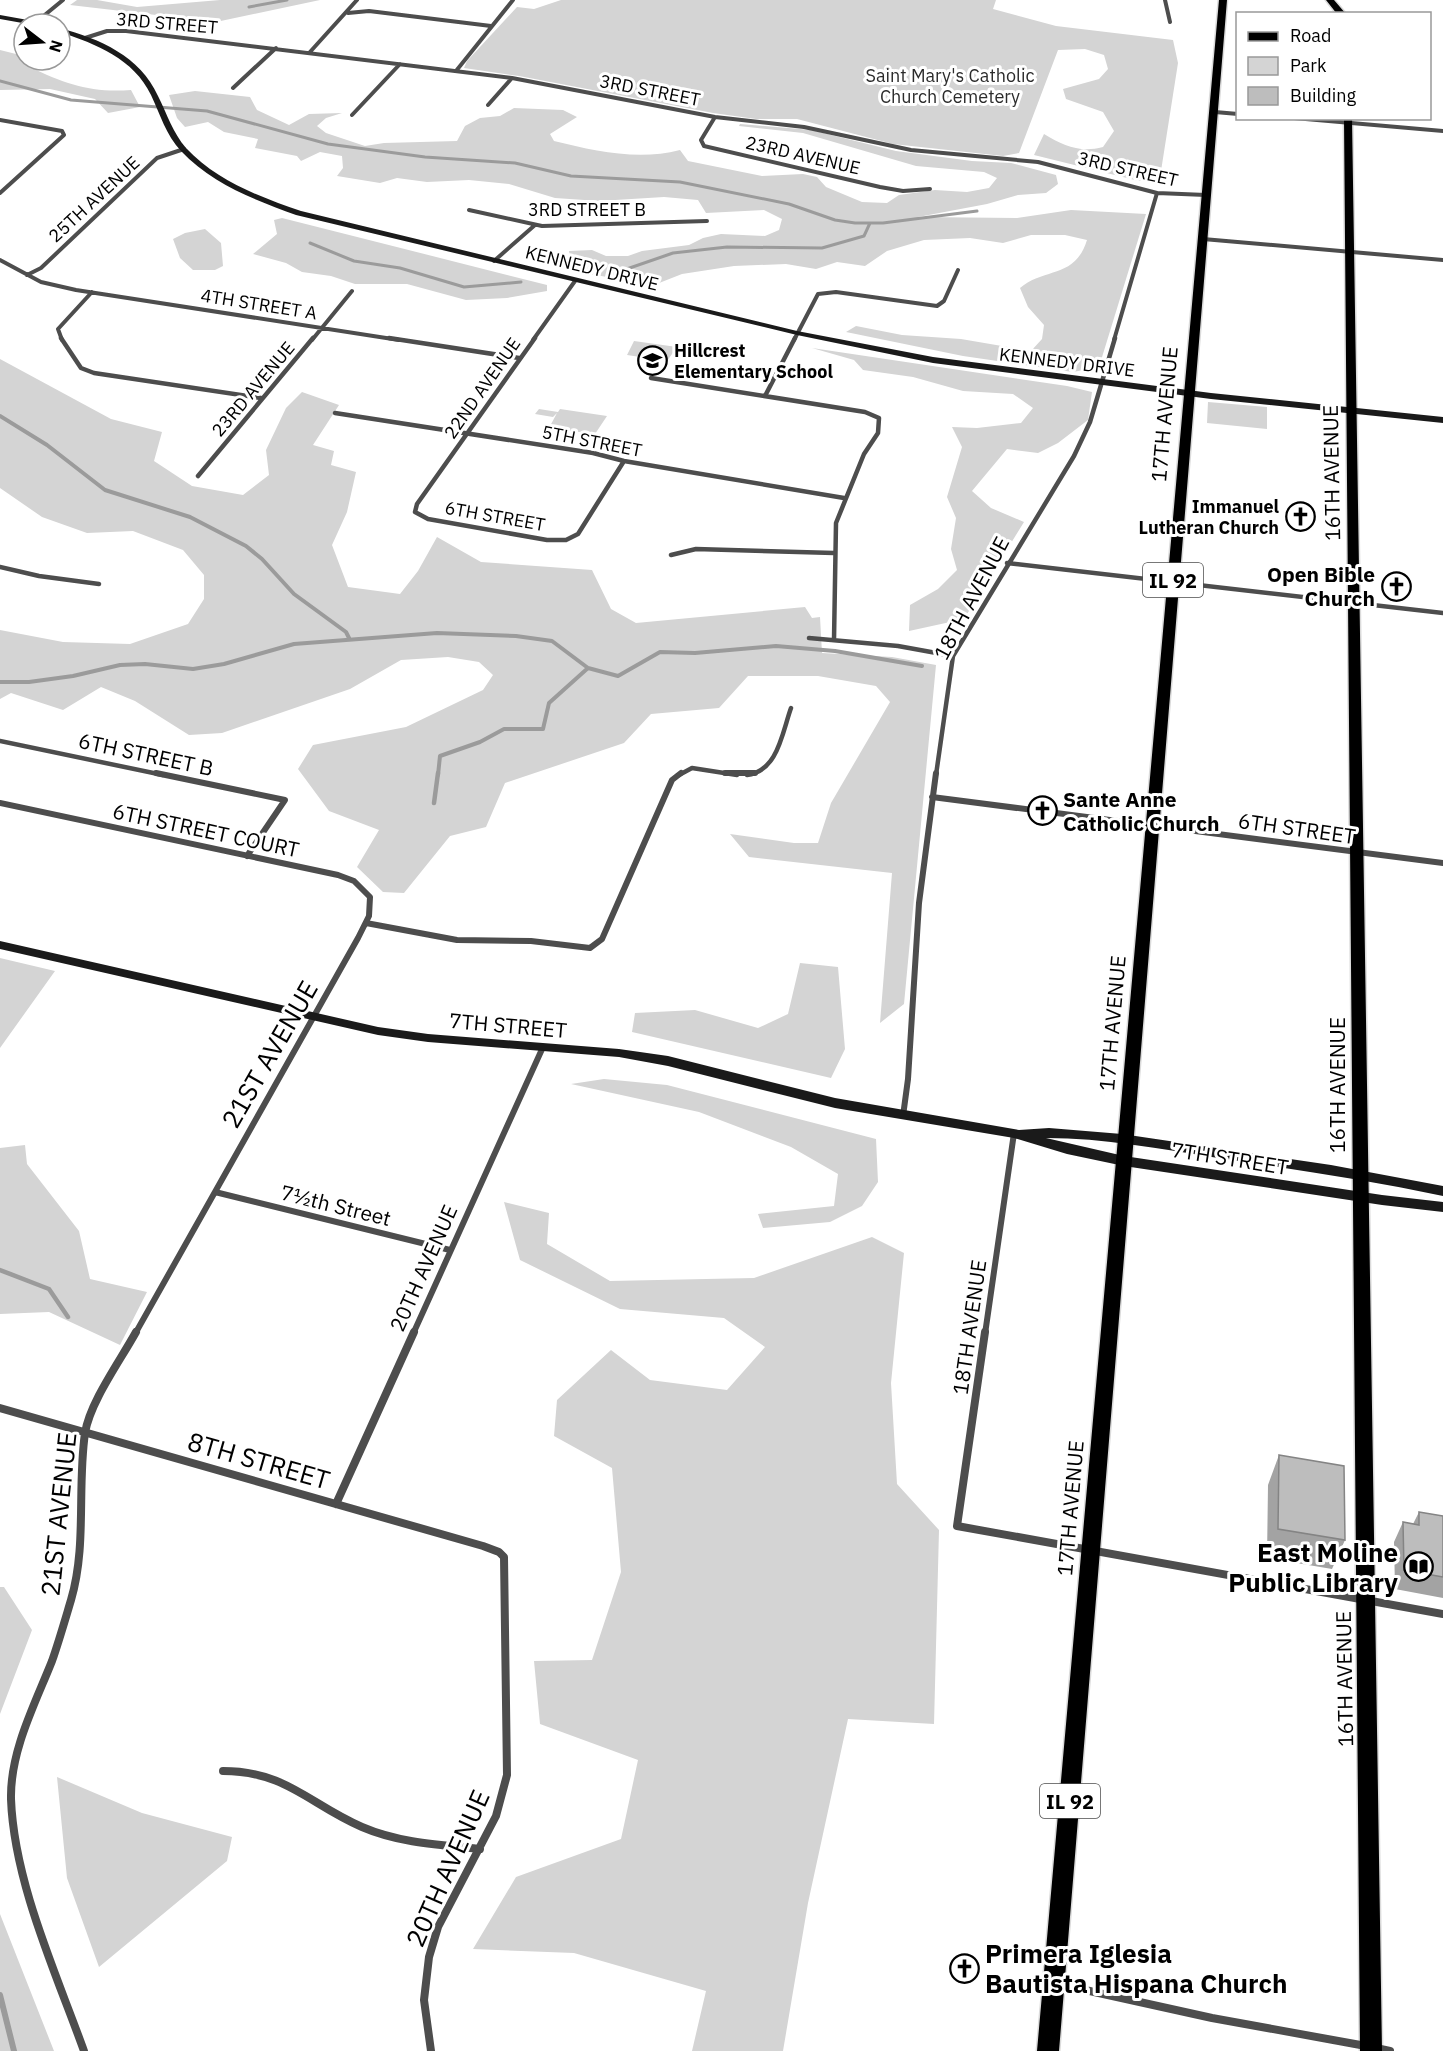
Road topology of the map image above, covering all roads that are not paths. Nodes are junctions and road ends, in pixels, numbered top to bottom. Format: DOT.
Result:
graph roads {
  1 [pos="63,0"];
  2 [pos="357,0"];
  3 [pos="513,0"];
  4 [pos="1165,0"];
  5 [pos="1224,0"];
  6 [pos="1330,0"];
  7 [pos="1338,7"];
  8 [pos="49,12"];
  9 [pos="348,13"];
  10 [pos="1170,22"];
  11 [pos="491,26"];
  12 [pos="72,34"];
  13 [pos="85,38"];
  14 [pos="276,48"];
  15 [pos="310,52"];
  16 [pos="400,64"];
  17 [pos="456,71"];
  18 [pos="512,78"];
  19 [pos="232,88"];
  20 [pos="488,105"];
  21 [pos="1215,112"];
  22 [pos="1236,114"];
  23 [pos="352,115"];
  24 [pos="716,117"];
  25 [pos="0,120"];
  26 [pos="1330,120"];
  27 [pos="1348,121"];
  28 [pos="1443,131"];
  29 [pos="184,149"];
  30 [pos="930,189"];
  31 [pos="0,193"];
  32 [pos="1157,193"];
  33 [pos="1206,195"];
  34 [pos="469,210"];
  35 [pos="707,221"];
  36 [pos="535,225"];
  37 [pos="1203,239"];
  38 [pos="1350,252"];
  39 [pos="0,260"];
  40 [pos="1443,260"];
  41 [pos="494,261"];
  42 [pos="958,270"];
  43 [pos="27,275"];
  44 [pos="575,281"];
  45 [pos="352,291"];
  46 [pos="92,292"];
  47 [pos="321,328"];
  48 [pos="797,333"];
  49 [pos="519,358"];
  50 [pos="651,378"];
  51 [pos="1102,383"];
  52 [pos="1190,392"];
  53 [pos="765,396"];
  54 [pos="261,398"];
  55 [pos="1352,408"];
  56 [pos="335,413"];
  57 [pos="1443,415"];
  58 [pos="1443,420"];
  59 [pos="467,433"];
  60 [pos="624,461"];
  61 [pos="198,476"];
  62 [pos="844,498"];
  63 [pos="415,512"];
  64 [pos="834,552"];
  65 [pos="671,555"];
  66 [pos="1007,563"];
  67 [pos="0,567"];
  68 [pos="1173,582"];
  69 [pos="99,584"];
  70 [pos="1355,603"];
  71 [pos="1443,613"];
  72 [pos="809,638"];
  73 [pos="834,640"];
  74 [pos="953,656"];
  75 [pos="791,708"];
  76 [pos="0,741"];
  77 [pos="932,796"];
  78 [pos="0,803"];
  79 [pos="1152,825"];
  80 [pos="1359,853"];
  81 [pos="247,856"];
  82 [pos="1443,863"];
  83 [pos="366,923"];
  84 [pos="0,945"];
  85 [pos="313,1017"];
  86 [pos="543,1047"];
  87 [pos="903,1116"];
  88 [pos="1014,1133"];
  89 [pos="1126,1139"];
  90 [pos="1124,1161"];
  91 [pos="1360,1174"];
  92 [pos="1443,1191"];
  93 [pos="215,1192"];
  94 [pos="1361,1197"];
  95 [pos="1443,1207"];
  96 [pos="450,1250"];
  97 [pos="0,1408"];
  98 [pos="85,1432"];
  99 [pos="336,1504"];
  100 [pos="1090,1551"];
  101 [pos="504,1557"];
  102 [pos="1366,1600"];
  103 [pos="1443,1614"];
  104 [pos="223,1771"];
  105 [pos="480,1850"];
  106 [pos="1055,1983"];
  107 [pos="1378,2050"];
  108 [pos="84,2051"];
  109 [pos="431,2051"];
  110 [pos="1048,2051"];
  1 -- 8 [label="street"];
  2 -- 9 [label="street"];
  3 -- 11 [label="street"];
  4 -- 10 [label="street"];
  5 -- 21 [label="main road, 17TH AVENUE / IL 92"];
  6 -- 7 [label="main road"];
  9 -- 11 [label="street"];
  9 -- 15 [label="street"];
  11 -- 17 [label="street"];
  12 -- 13 [label="street, KENNEDY DRIVE"];
  13 -- 14 [label="street, 3RD STREET"];
  13 -- 29 [label="street, KENNEDY DRIVE"];
  14 -- 15 [label="street, 3RD STREET"];
  14 -- 19 [label="street"];
  15 -- 16 [label="street, 3RD STREET"];
  16 -- 17 [label="street, 3RD STREET"];
  16 -- 23 [label="street"];
  17 -- 18 [label="street, 3RD STREET"];
  18 -- 20 [label="street"];
  18 -- 24 [label="street, 3RD STREET"];
  21 -- 22 [label="street"];
  21 -- 33 [label="main road, 17TH AVENUE / IL 92"];
  24 -- 30 [label="street, 23RD AVENUE"];
  24 -- 32 [label="street, 3RD STREET"];
  25 -- 31 [label="street"];
  26 -- 27 [label="street"];
  27 -- 28 [label="street"];
  27 -- 38 [label="main road, 16TH AVENUE"];
  29 -- 41 [label="street, KENNEDY DRIVE"];
  29 -- 43 [label="street, 25TH AVENUE"];
  32 -- 33 [label="street, 3RD STREET"];
  32 -- 51 [label="street, 18TH AVENUE"];
  33 -- 37 [label="main road, 17TH AVENUE / IL 92"];
  34 -- 36 [label="street, 3RD STREET B"];
  35 -- 36 [label="street, 3RD STREET B"];
  36 -- 41 [label="street"];
  37 -- 38 [label="street"];
  37 -- 52 [label="main road, 17TH AVENUE / IL 92"];
  38 -- 40 [label="street"];
  38 -- 55 [label="main road, 16TH AVENUE"];
  39 -- 43 [label="street, 4TH STREET A"];
  41 -- 44 [label="street, KENNEDY DRIVE"];
  42 -- 48 [label="street"];
  43 -- 46 [label="street, 4TH STREET A"];
  44 -- 48 [label="street, KENNEDY DRIVE"];
  44 -- 49 [label="street, 22ND AVENUE"];
  45 -- 47 [label="street, 23RD AVENUE"];
  46 -- 47 [label="street, 4TH STREET A"];
  46 -- 54 [label="street"];
  47 -- 49 [label="street, 4TH STREET A"];
  47 -- 54 [label="street, 23RD AVENUE"];
  48 -- 51 [label="street, KENNEDY DRIVE"];
  48 -- 53 [label="street"];
  49 -- 59 [label="street, 22ND AVENUE"];
  50 -- 53 [label="street"];
  51 -- 52 [label="street, KENNEDY DRIVE"];
  51 -- 66 [label="street, 18TH AVENUE"];
  52 -- 55 [label="street, KENNEDY DRIVE"];
  52 -- 68 [label="main road, 17TH AVENUE / IL 92"];
  53 -- 62 [label="street"];
  54 -- 61 [label="street, 23RD AVENUE"];
  55 -- 57 [label="street, KENNEDY DRIVE"];
  55 -- 58 [label="street, KENNEDY DRIVE"];
  55 -- 70 [label="main road, 16TH AVENUE"];
  56 -- 59 [label="street, 5TH STREET"];
  59 -- 60 [label="street, 5TH STREET"];
  59 -- 63 [label="street, 22ND AVENUE"];
  60 -- 62 [label="street, 5TH STREET"];
  60 -- 63 [label="street, 6TH STREET"];
  62 -- 64 [label="street"];
  64 -- 65 [label="street"];
  64 -- 73 [label="street"];
  66 -- 68 [label="street"];
  66 -- 74 [label="street, 18TH AVENUE"];
  67 -- 69 [label="street"];
  68 -- 70 [label="street"];
  68 -- 79 [label="main road, 17TH AVENUE / IL 92"];
  70 -- 71 [label="street"];
  70 -- 80 [label="main road, 16TH AVENUE"];
  72 -- 73 [label="street"];
  73 -- 74 [label="street"];
  74 -- 77 [label="street, 18TH AVENUE"];
  75 -- 83 [label="street"];
  76 -- 81 [label="street, 6TH STREET B"];
  77 -- 79 [label="street, 6TH STREET"];
  77 -- 87 [label="street, 18TH AVENUE"];
  78 -- 81 [label="street, 6TH STREET COURT"];
  79 -- 80 [label="street, 6TH STREET"];
  79 -- 89 [label="main road, 17TH AVENUE / IL 92"];
  80 -- 82 [label="street, 6TH STREET"];
  80 -- 91 [label="main road, 16TH AVENUE"];
  81 -- 83 [label="street, 6TH STREET COURT"];
  83 -- 85 [label="street, 21ST AVENUE"];
  84 -- 85 [label="street, 7TH STREET"];
  85 -- 86 [label="street, 7TH STREET"];
  85 -- 93 [label="street, 21ST AVENUE"];
  86 -- 87 [label="street, 7TH STREET"];
  86 -- 96 [label="street, 20TH AVENUE"];
  87 -- 88 [label="street, 7TH STREET"];
  88 -- 89 [label="street, 7TH STREET"];
  88 -- 90 [label="street, 7TH STREET"];
  88 -- 100 [label="street, 18TH AVENUE"];
  89 -- 90 [label="main road, 17TH AVENUE / IL 92"];
  89 -- 91 [label="street, 7TH STREET"];
  90 -- 94 [label="street, 7TH STREET"];
  90 -- 100 [label="main road, 17TH AVENUE / IL 92"];
  91 -- 92 [label="street, 7TH STREET"];
  91 -- 94 [label="main road, 16TH AVENUE"];
  93 -- 96 [label="street, 7½th Street"];
  93 -- 98 [label="street, 21ST AVENUE"];
  94 -- 95 [label="street, 7TH STREET"];
  94 -- 102 [label="main road, 16TH AVENUE"];
  96 -- 99 [label="street, 20TH AVENUE"];
  97 -- 98 [label="street, 8TH STREET"];
  98 -- 99 [label="street, 8TH STREET"];
  98 -- 108 [label="street, 21ST AVENUE"];
  99 -- 101 [label="street, 8TH STREET"];
  100 -- 102 [label="street"];
  100 -- 106 [label="main road, 17TH AVENUE / IL 92"];
  101 -- 105 [label="street, 20TH AVENUE"];
  102 -- 103 [label="street"];
  102 -- 107 [label="main road, 16TH AVENUE"];
  104 -- 105 [label="street"];
  105 -- 109 [label="street, 20TH AVENUE"];
  106 -- 107 [label="street"];
  106 -- 110 [label="main road, 17TH AVENUE / IL 92"];
}
